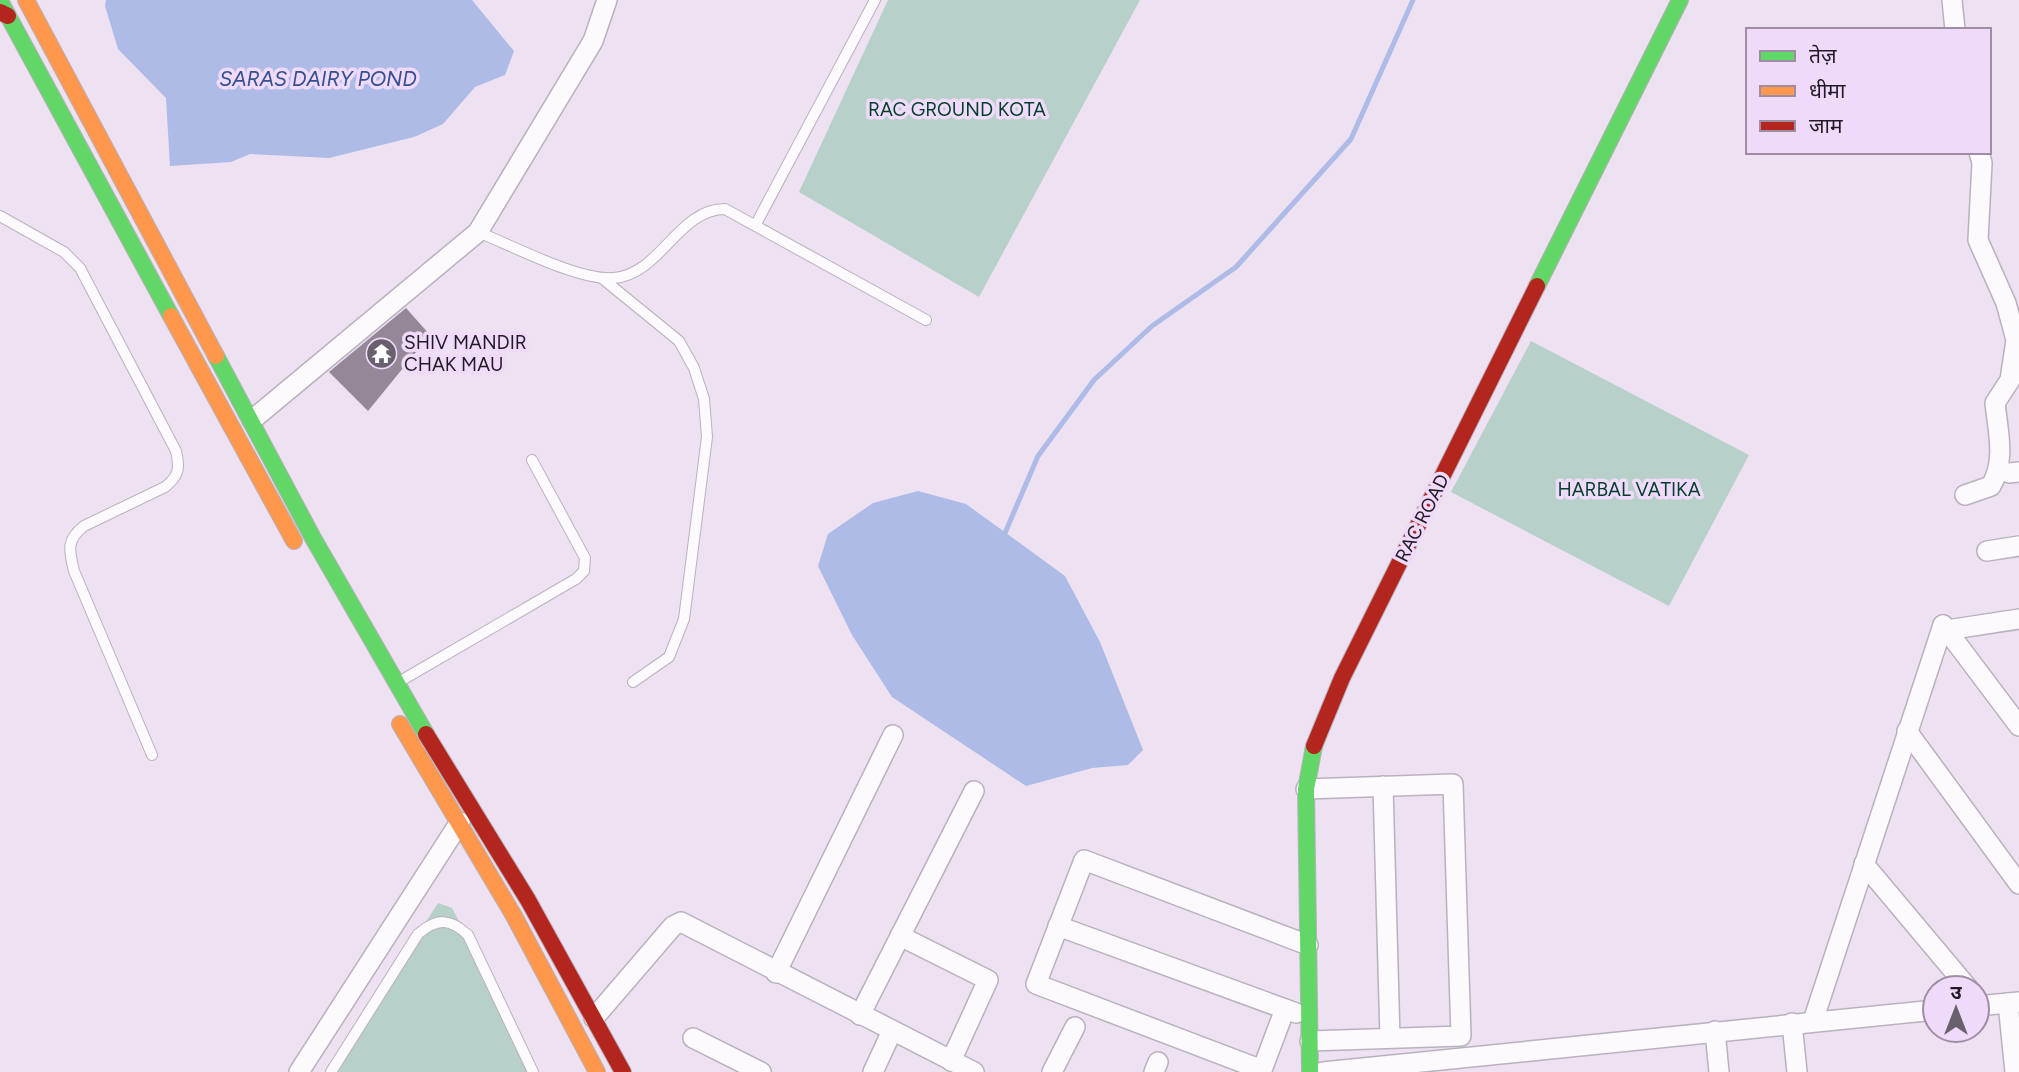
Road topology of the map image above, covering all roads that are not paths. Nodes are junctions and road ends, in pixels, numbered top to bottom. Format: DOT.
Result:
graph roads {
  1 [pos="26,0"];
  2 [pos="607,0"];
  3 [pos="875,0"];
  4 [pos="1680,0"];
  5 [pos="1952,0"];
  6 [pos="0,1"];
  7 [pos="4,14"];
  8 [pos="1955,28"];
  9 [pos="1980,154"];
  10 [pos="0,216"];
  11 [pos="756,224"];
  12 [pos="478,232"];
  13 [pos="603,278"];
  14 [pos="926,320"];
  15 [pos="252,421"];
  16 [pos="532,460"];
  17 [pos="1965,495"];
  18 [pos="2019,546"];
  19 [pos="1987,551"];
  20 [pos="302,556"];
  21 [pos="2019,619"];
  22 [pos="1947,630"];
  23 [pos="632,682"];
  24 [pos="396,684"];
  25 [pos="393,712"];
  26 [pos="2019,726"];
  27 [pos="1907,731"];
  28 [pos="893,735"];
  29 [pos="152,755"];
  30 [pos="1383,786"];
  31 [pos="1306,789"];
  32 [pos="974,791"];
  33 [pos="460,822"];
  34 [pos="1864,864"];
  35 [pos="2019,884"];
  36 [pos="1058,926"];
  37 [pos="900,936"];
  38 [pos="1308,945"];
  39 [pos="776,973"];
  40 [pos="1956,974"];
  41 [pos="2014,1002"];
  42 [pos="1991,1003"];
  43 [pos="1285,1009"];
  44 [pos="1921,1011"];
  45 [pos="860,1015"];
  46 [pos="594,1018"];
  47 [pos="1309,1020"];
  48 [pos="1813,1021"];
  49 [pos="1792,1023"];
  50 [pos="1074,1027"];
  51 [pos="892,1031"];
  52 [pos="1716,1031"];
  53 [pos="693,1038"];
  54 [pos="1390,1038"];
  55 [pos="1310,1041"];
  56 [pos="951,1061"];
  57 [pos="1469,1065"];
  58 [pos="1388,1069"];
  59 [pos="299,1072"];
  60 [pos="331,1072"];
  61 [pos="533,1072"];
  62 [pos="597,1072"];
  63 [pos="624,1072"];
  64 [pos="761,1072"];
  65 [pos="873,1072"];
  66 [pos="974,1072"];
  67 [pos="1052,1072"];
  68 [pos="1310,1072"];
  69 [pos="1323,1072"];
  70 [pos="1719,1072"];
  71 [pos="1797,1072"];
  72 [pos="2015,1072"];
  1 -- 15 [label="street"];
  2 -- 12 [label="street"];
  3 -- 11 [label="lane"];
  4 -- 31 [label="street, RAC ROAD"];
  5 -- 8 [label="street"];
  6 -- 7 [label="street"];
  7 -- 20 [label="street"];
  9 -- 17 [label="street"];
  10 -- 29 [label="lane"];
  11 -- 13 [label="lane"];
  11 -- 14 [label="lane"];
  12 -- 13 [label="lane"];
  12 -- 15 [label="street"];
  13 -- 23 [label="lane"];
  15 -- 24 [label="street"];
  16 -- 24 [label="lane"];
  18 -- 19 [label="street"];
  21 -- 22 [label="street"];
  22 -- 26 [label="street"];
  22 -- 27 [label="street"];
  24 -- 46 [label="street"];
  25 -- 33 [label="street"];
  27 -- 34 [label="street"];
  27 -- 35 [label="street"];
  28 -- 39 [label="street"];
  30 -- 31 [label="street"];
  30 -- 54 [label="street"];
  30 -- 54 [label="street"];
  31 -- 38 [label="street, RAC ROAD"];
  32 -- 37 [label="street"];
  33 -- 59 [label="street"];
  33 -- 62 [label="street"];
  34 -- 40 [label="street"];
  34 -- 48 [label="street"];
  36 -- 38 [label="street"];
  36 -- 43 [label="street"];
  36 -- 43 [label="street"];
  37 -- 45 [label="street"];
  37 -- 56 [label="street"];
  38 -- 47 [label="street, RAC ROAD"];
  39 -- 45 [label="street"];
  39 -- 46 [label="street"];
  41 -- 42 [label="street"];
  41 -- 72 [label="street"];
  43 -- 47 [label="street"];
  44 -- 48 [label="street"];
  45 -- 51 [label="street"];
  46 -- 63 [label="street"];
  47 -- 55 [label="street, RAC ROAD"];
  48 -- 49 [label="street"];
  49 -- 52 [label="street"];
  49 -- 71 [label="street"];
  50 -- 67 [label="street"];
  51 -- 56 [label="street"];
  51 -- 65 [label="street"];
  52 -- 57 [label="street"];
  52 -- 70 [label="street"];
  53 -- 64 [label="street"];
  54 -- 55 [label="street"];
  55 -- 68 [label="street, RAC ROAD"];
  56 -- 66 [label="street"];
  57 -- 58 [label="street"];
  58 -- 69 [label="street"];
  60 -- 61 [label="lane"];
}
